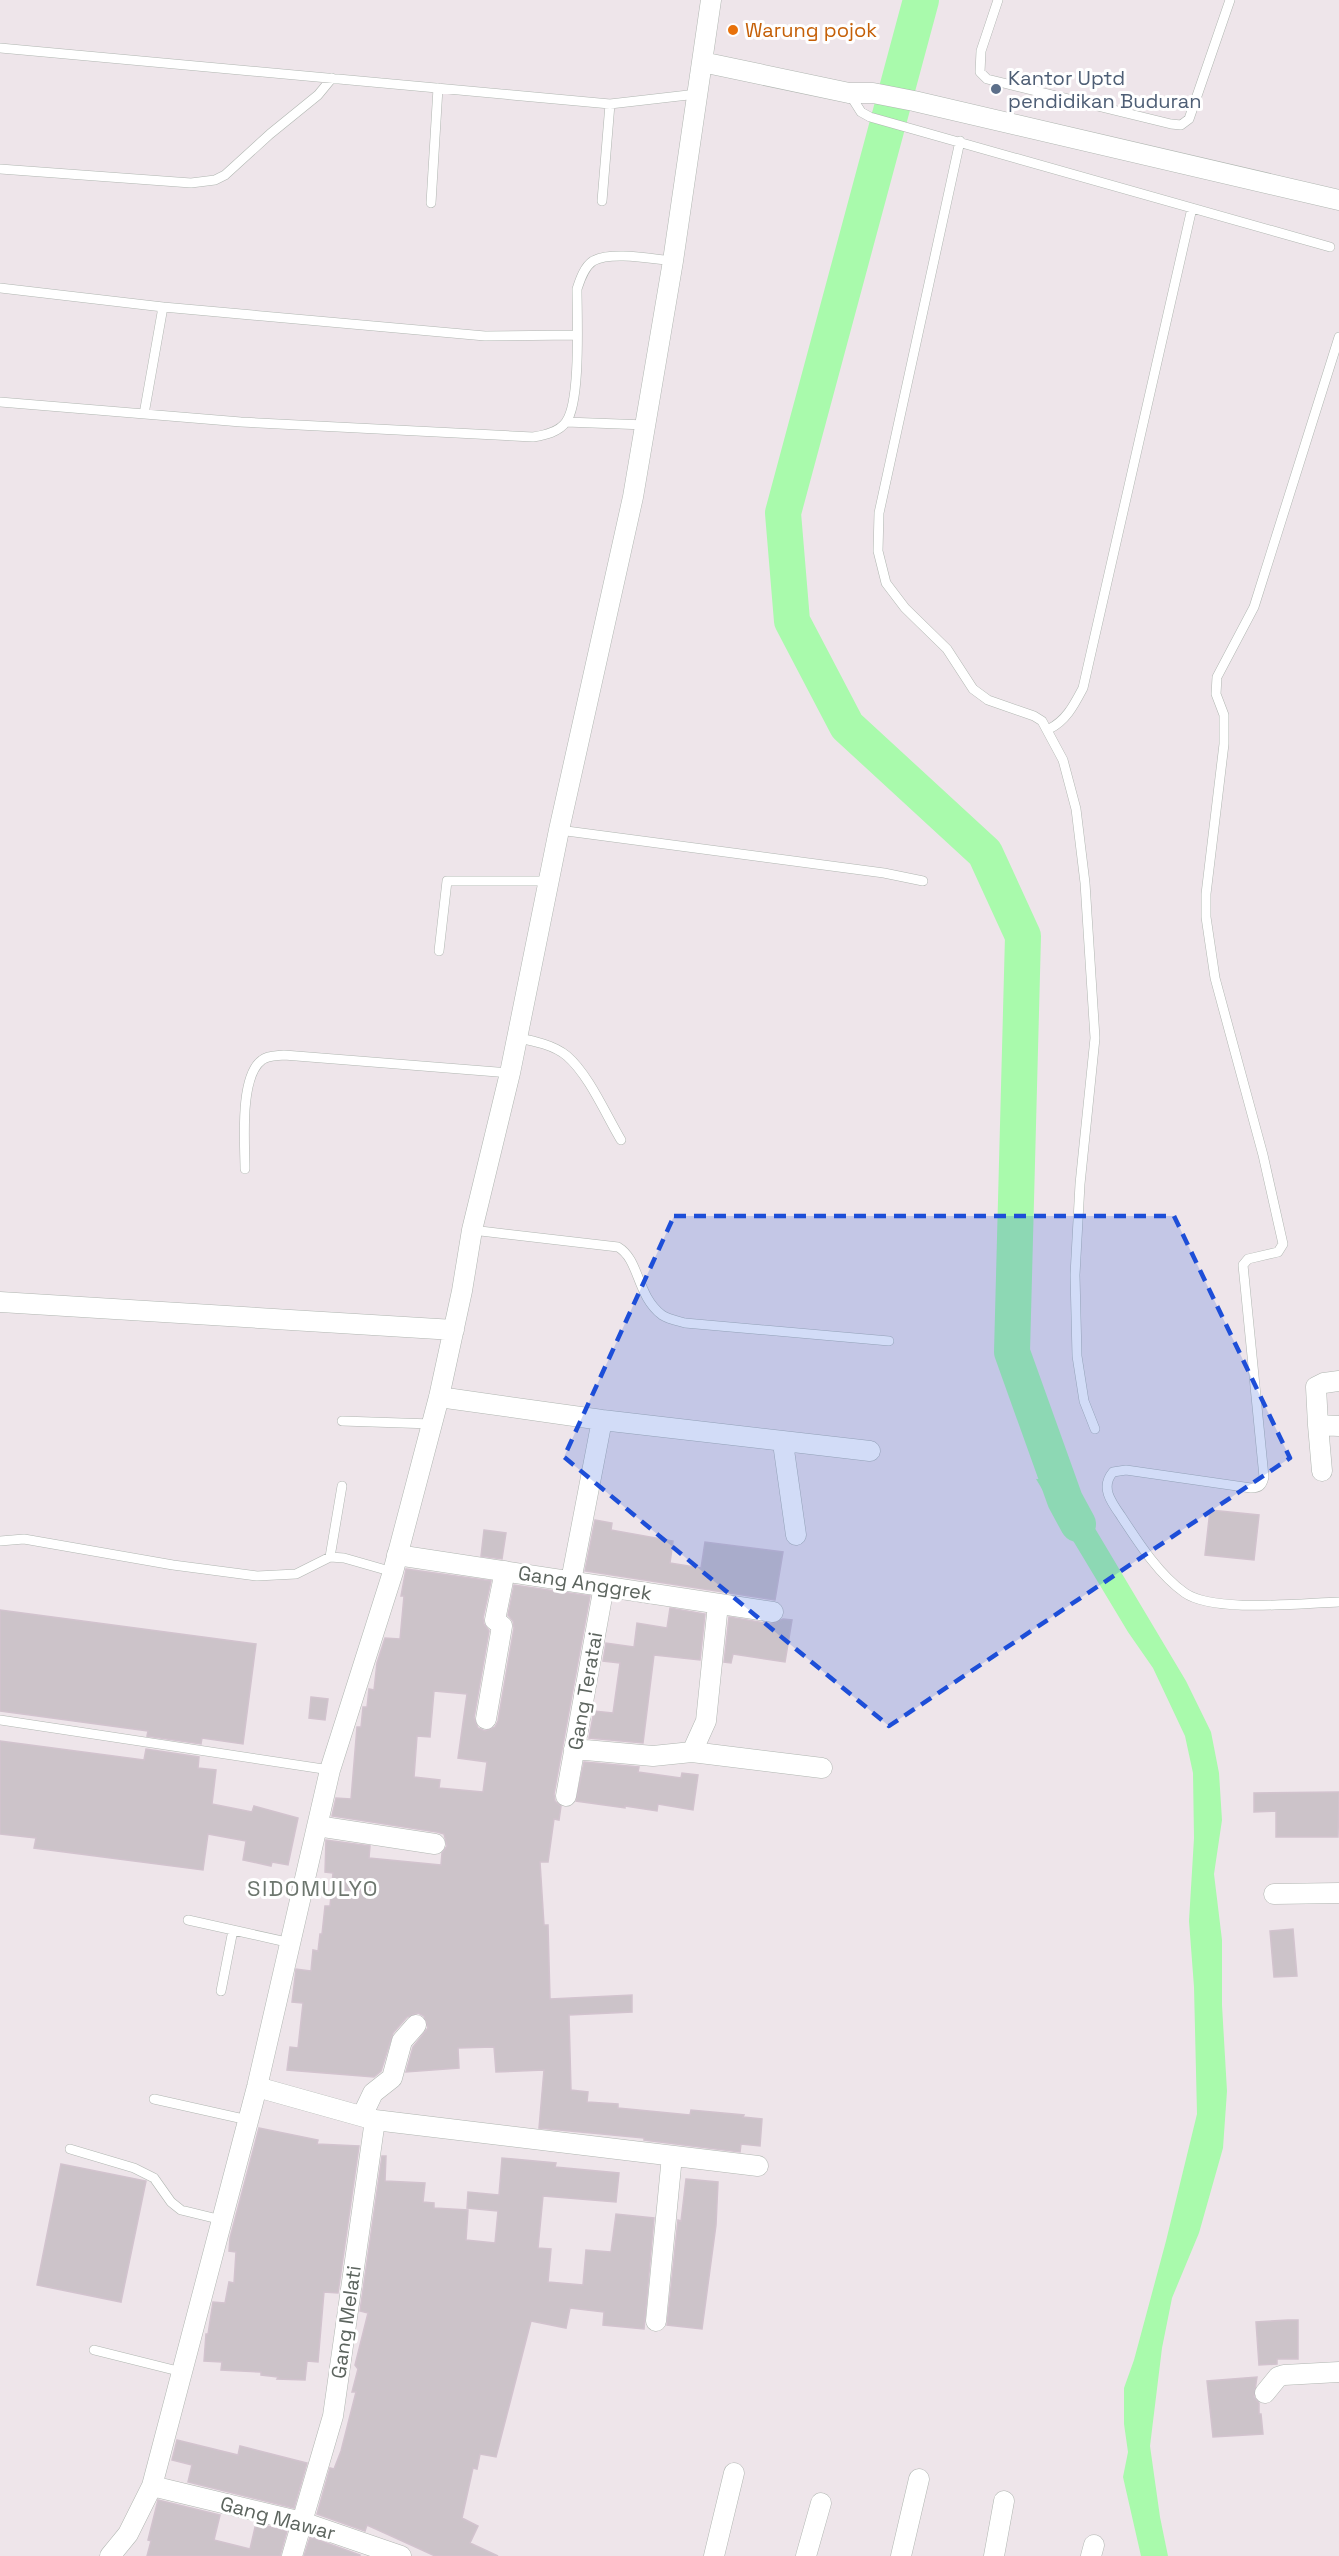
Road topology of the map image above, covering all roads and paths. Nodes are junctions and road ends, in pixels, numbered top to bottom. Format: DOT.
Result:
graph roads {
  1 [pos="711,0"];
  2 [pos="998,0"];
  3 [pos="1230,0"];
  4 [pos="0,48"];
  5 [pos="702,62"];
  6 [pos="332,78"];
  7 [pos="438,88"];
  8 [pos="849,93"];
  9 [pos="697,94"];
  10 [pos="610,104"];
  11 [pos="960,141"];
  12 [pos="0,169"];
  13 [pos="1339,200"];
  14 [pos="603,201"];
  15 [pos="430,203"];
  16 [pos="1192,208"];
  17 [pos="1330,247"];
  18 [pos="673,261"];
  19 [pos="0,288"];
  20 [pos="163,308"];
  21 [pos="577,335"];
  22 [pos="1339,337"];
  23 [pos="0,402"];
  24 [pos="144,414"];
  25 [pos="566,422"];
  26 [pos="646,425"];
  27 [pos="1049,729"];
  28 [pos="559,830"];
  29 [pos="549,881"];
  30 [pos="923,881"];
  31 [pos="439,951"];
  32 [pos="518,1038"];
  33 [pos="510,1073"];
  34 [pos="621,1140"];
  35 [pos="245,1170"];
  36 [pos="472,1230"];
  37 [pos="0,1302"];
  38 [pos="454,1330"];
  39 [pos="889,1341"];
  40 [pos="1339,1381"];
  41 [pos="439,1397"];
  42 [pos="602,1420"];
  43 [pos="342,1421"];
  44 [pos="432,1424"];
  45 [pos="1318,1425"];
  46 [pos="1339,1426"];
  47 [pos="1095,1429"];
  48 [pos="783,1443"];
  49 [pos="870,1451"];
  50 [pos="1322,1472"];
  51 [pos="342,1486"];
  52 [pos="796,1535"];
  53 [pos="0,1541"];
  54 [pos="330,1557"];
  55 [pos="395,1563"];
  56 [pos="505,1571"];
  57 [pos="571,1581"];
  58 [pos="604,1586"];
  59 [pos="1339,1602"];
  60 [pos="718,1604"];
  61 [pos="772,1612"];
  62 [pos="486,1719"];
  63 [pos="0,1720"];
  64 [pos="574,1749"];
  65 [pos="692,1752"];
  66 [pos="822,1768"];
  67 [pos="330,1770"];
  68 [pos="566,1796"];
  69 [pos="317,1826"];
  70 [pos="435,1844"];
  71 [pos="1339,1893"];
  72 [pos="1274,1894"];
  73 [pos="188,1920"];
  74 [pos="233,1930"];
  75 [pos="291,1943"];
  76 [pos="221,1991"];
  77 [pos="416,2025"];
  78 [pos="257,2086"];
  79 [pos="154,2098"];
  80 [pos="368,2118"];
  81 [pos="248,2120"];
  82 [pos="70,2149"];
  83 [pos="672,2156"];
  84 [pos="758,2166"];
  85 [pos="222,2220"];
  86 [pos="656,2321"];
  87 [pos="94,2350"];
  88 [pos="182,2372"];
  89 [pos="1339,2372"];
  90 [pos="1265,2393"];
  91 [pos="734,2473"];
  92 [pos="919,2479"];
  93 [pos="152,2486"];
  94 [pos="1004,2501"];
  95 [pos="820,2503"];
  96 [pos="302,2522"];
  97 [pos="110,2556"];
  98 [pos="292,2556"];
  99 [pos="401,2556"];
  100 [pos="714,2556"];
  101 [pos="806,2556"];
  102 [pos="901,2556"];
  103 [pos="994,2556"];
  1 -- 5 [label="street"];
  2 -- 3 [label="lane"];
  4 -- 6 [label="lane"];
  5 -- 8 [label="street"];
  5 -- 9 [label="street"];
  6 -- 7 [label="lane"];
  6 -- 12 [label="lane"];
  7 -- 10 [label="lane"];
  7 -- 15 [label="lane"];
  8 -- 11 [label="lane"];
  8 -- 13 [label="street"];
  9 -- 10 [label="lane"];
  9 -- 18 [label="street"];
  10 -- 14 [label="lane"];
  11 -- 16 [label="lane"];
  11 -- 27 [label="lane"];
  16 -- 17 [label="lane"];
  16 -- 27 [label="lane"];
  18 -- 21 [label="lane"];
  18 -- 26 [label="street"];
  19 -- 20 [label="lane"];
  20 -- 21 [label="lane"];
  20 -- 24 [label="lane"];
  21 -- 25 [label="lane"];
  22 -- 59 [label="lane"];
  23 -- 24 [label="lane"];
  24 -- 25 [label="lane"];
  25 -- 26 [label="lane"];
  26 -- 28 [label="street"];
  27 -- 47 [label="lane"];
  28 -- 29 [label="street"];
  28 -- 30 [label="lane"];
  29 -- 31 [label="lane"];
  29 -- 32 [label="street"];
  32 -- 33 [label="street"];
  32 -- 34 [label="lane"];
  33 -- 35 [label="lane"];
  33 -- 36 [label="street"];
  36 -- 38 [label="street"];
  36 -- 39 [label="lane"];
  37 -- 38 [label="street"];
  38 -- 41 [label="street"];
  40 -- 45 [label="street"];
  41 -- 42 [label="street"];
  41 -- 44 [label="street"];
  42 -- 48 [label="street"];
  42 -- 57 [label="street"];
  43 -- 44 [label="lane"];
  44 -- 55 [label="street"];
  45 -- 46 [label="street"];
  45 -- 50 [label="street"];
  48 -- 49 [label="street"];
  48 -- 52 [label="street"];
  51 -- 54 [label="lane"];
  53 -- 54 [label="lane"];
  54 -- 55 [label="lane"];
  55 -- 56 [label="street, Gang Anggrek"];
  55 -- 67 [label="street"];
  56 -- 57 [label="street, Gang Anggrek"];
  56 -- 62 [label="street"];
  57 -- 58 [label="street, Gang Anggrek"];
  58 -- 60 [label="street, Gang Anggrek"];
  58 -- 64 [label="street, Gang Teratai"];
  60 -- 61 [label="street, Gang Anggrek"];
  60 -- 65 [label="street"];
  63 -- 67 [label="lane"];
  64 -- 65 [label="street"];
  64 -- 68 [label="street, Gang Teratai"];
  65 -- 66 [label="street"];
  67 -- 69 [label="street"];
  69 -- 70 [label="street"];
  69 -- 75 [label="street"];
  71 -- 72 [label="street"];
  73 -- 74 [label="lane"];
  74 -- 75 [label="lane"];
  74 -- 76 [label="lane"];
  75 -- 78 [label="street"];
  77 -- 80 [label="street"];
  78 -- 80 [label="street"];
  78 -- 81 [label="street"];
  79 -- 81 [label="lane"];
  80 -- 83 [label="street"];
  80 -- 96 [label="street, Gang Melati"];
  81 -- 85 [label="street"];
  82 -- 85 [label="lane"];
  83 -- 84 [label="street"];
  83 -- 86 [label="street"];
  85 -- 88 [label="street"];
  87 -- 88 [label="lane"];
  88 -- 93 [label="street"];
  89 -- 90 [label="street"];
  91 -- 100 [label="street"];
  92 -- 102 [label="street"];
  93 -- 96 [label="street, Gang Mawar"];
  93 -- 97 [label="street"];
  94 -- 103 [label="street"];
  95 -- 101 [label="street"];
  96 -- 98 [label="street, Gang Melati"];
  96 -- 99 [label="street, Gang Mawar"];
}
